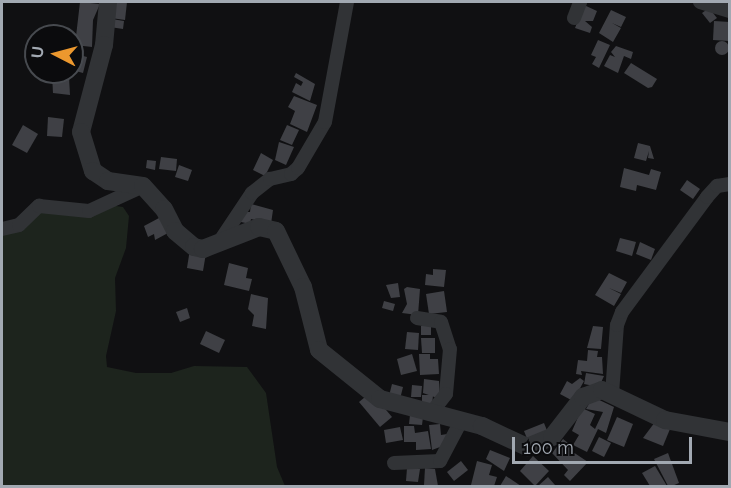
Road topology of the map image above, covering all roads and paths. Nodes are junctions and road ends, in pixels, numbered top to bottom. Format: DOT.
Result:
graph roads {
  1 [pos="108,2"];
  2 [pos="347,2"];
  3 [pos="580,2"];
  4 [pos="700,2"];
  5 [pos="729,11"];
  6 [pos="574,18"];
  7 [pos="729,183"];
  8 [pos="143,186"];
  9 [pos="2,229"];
  10 [pos="220,241"];
  11 [pos="417,318"];
  12 [pos="612,394"];
  13 [pos="432,412"];
  14 [pos="461,421"];
  15 [pos="729,432"];
  16 [pos="394,463"];
  1 -- 8 [label="street"];
  2 -- 10 [label="street"];
  3 -- 6 [label="street"];
  4 -- 5 [label="street"];
  7 -- 12 [label="street"];
  8 -- 9 [label="street"];
  8 -- 10 [label="street"];
  10 -- 13 [label="street"];
  11 -- 13 [label="street"];
  12 -- 14 [label="street"];
  12 -- 15 [label="street"];
  13 -- 14 [label="street"];
  14 -- 16 [label="street"];
}
